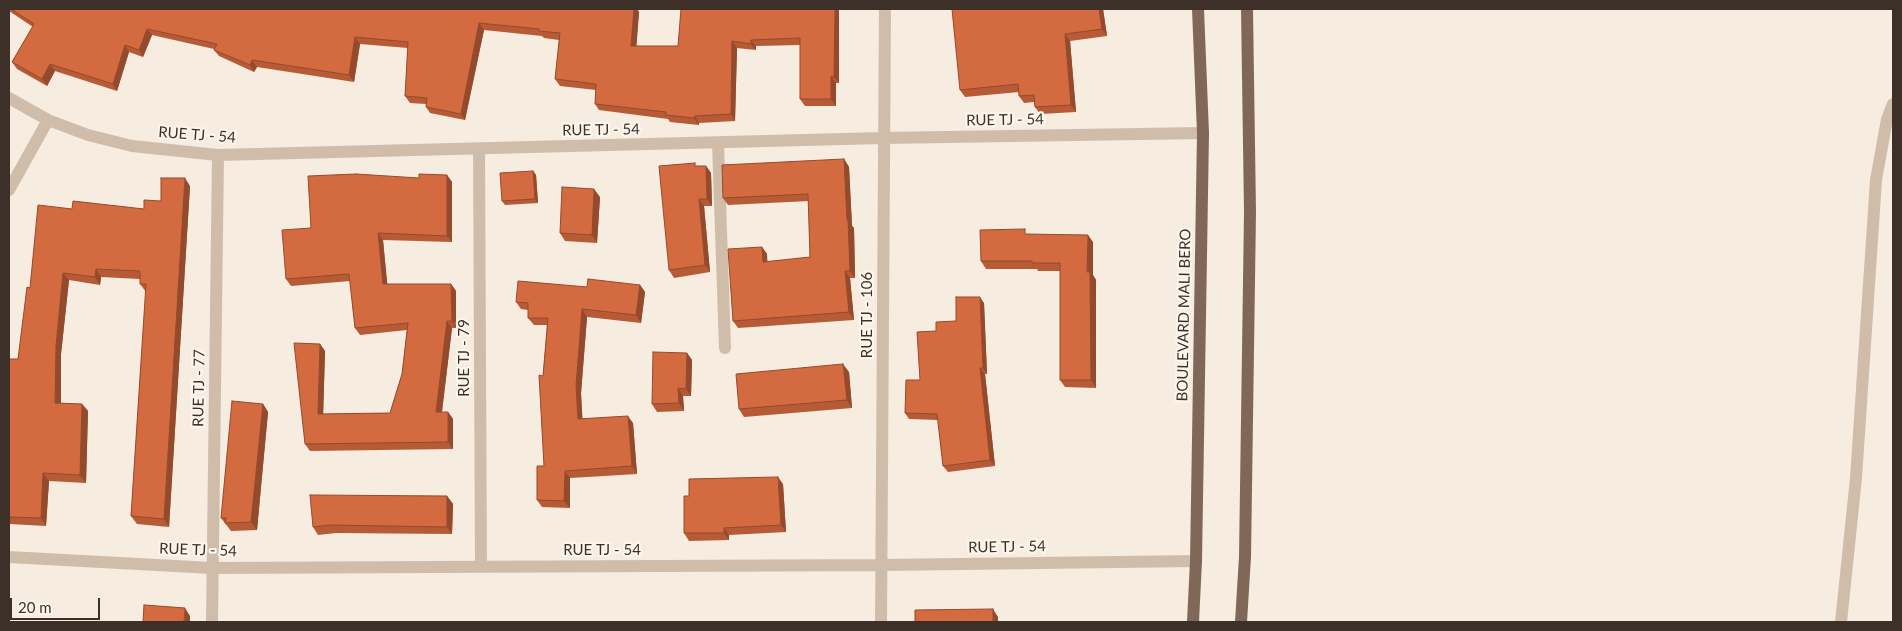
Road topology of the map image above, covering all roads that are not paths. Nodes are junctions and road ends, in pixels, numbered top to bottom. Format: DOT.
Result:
graph roads {
  1 [pos="885,9"];
  2 [pos="1198,9"];
  3 [pos="1247,9"];
  4 [pos="9,98"];
  5 [pos="1893,104"];
  6 [pos="48,120"];
  7 [pos="1203,133"];
  8 [pos="883,138"];
  9 [pos="718,143"];
  10 [pos="479,149"];
  11 [pos="218,155"];
  12 [pos="9,190"];
  13 [pos="725,348"];
  14 [pos="9,558"];
  15 [pos="1196,561"];
  16 [pos="882,565"];
  17 [pos="481,567"];
  18 [pos="212,568"];
  19 [pos="212,622"];
  20 [pos="881,622"];
  21 [pos="1193,622"];
  22 [pos="1241,622"];
  23 [pos="1841,622"];
  1 -- 8 [label="street, RUE TJ - 106"];
  2 -- 7 [label="main road, BOULEVARD MALI BERO"];
  3 -- 22 [label="main road"];
  4 -- 6 [label="street, RUE TJ - 54"];
  5 -- 23 [label="street"];
  6 -- 11 [label="street, RUE TJ - 54"];
  6 -- 12 [label="street"];
  7 -- 8 [label="street, RUE TJ - 54"];
  7 -- 15 [label="main road, BOULEVARD MALI BERO"];
  8 -- 9 [label="street, RUE TJ - 54"];
  8 -- 16 [label="street, RUE TJ - 106"];
  9 -- 10 [label="street, RUE TJ - 54"];
  9 -- 13 [label="street"];
  10 -- 11 [label="street, RUE TJ - 54"];
  10 -- 17 [label="street, RUE TJ - 79"];
  11 -- 18 [label="street, RUE TJ - 77"];
  14 -- 18 [label="street, RUE TJ - 54"];
  15 -- 16 [label="street, RUE TJ - 54"];
  15 -- 21 [label="main road, BOULEVARD MALI BERO"];
  16 -- 17 [label="street, RUE TJ - 54"];
  16 -- 20 [label="street, RUE TJ - 106"];
  17 -- 18 [label="street, RUE TJ - 54"];
  18 -- 19 [label="street, RUE TJ - 77"];
}
